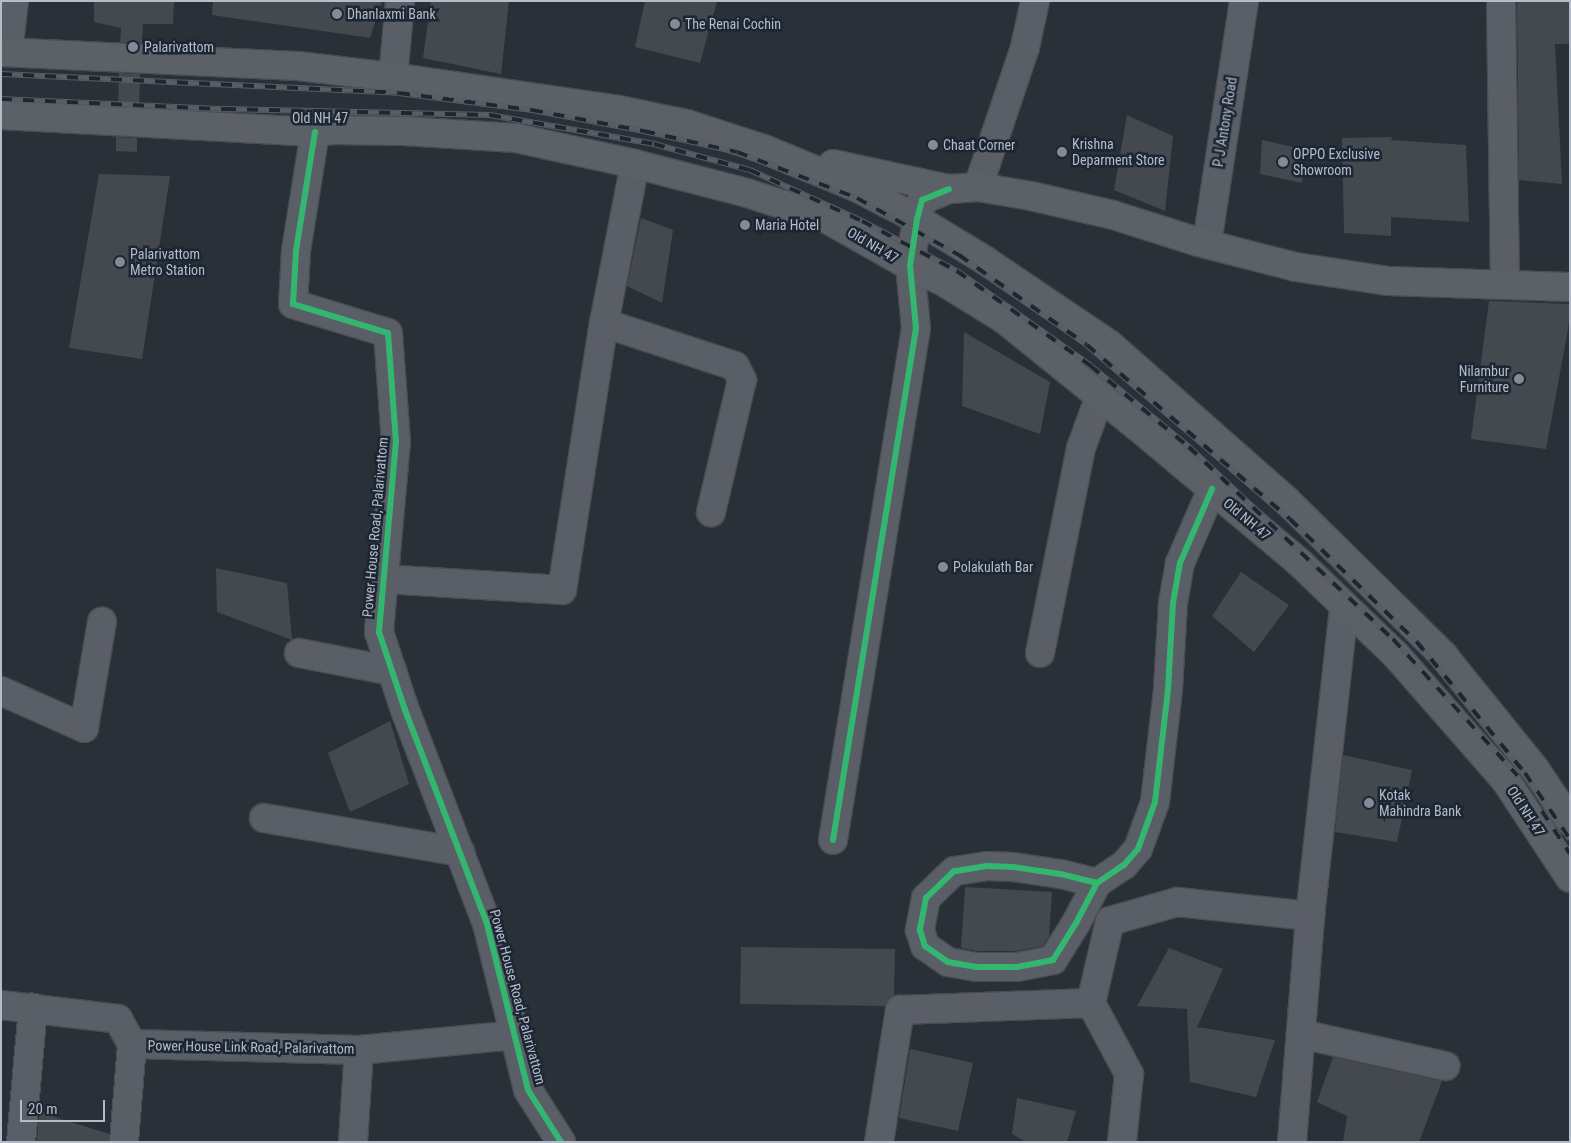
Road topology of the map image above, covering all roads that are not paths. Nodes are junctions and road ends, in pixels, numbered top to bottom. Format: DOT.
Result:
graph roads {
  1 [pos="14,1"];
  2 [pos="400,1"];
  3 [pos="1035,1"];
  4 [pos="1244,1"];
  5 [pos="1501,1"];
  6 [pos="5,52"];
  7 [pos="393,76"];
  8 [pos="1,115"];
  9 [pos="315,132"];
  10 [pos="764,149"];
  11 [pos="635,164"];
  12 [pos="978,187"];
  13 [pos="949,189"];
  14 [pos="917,219"];
  15 [pos="1207,243"];
  16 [pos="910,266"];
  17 [pos="1505,285"];
  18 [pos="1570,287"];
  19 [pos="604,323"];
  20 [pos="1100,396"];
  21 [pos="1212,489"];
  22 [pos="711,512"];
  23 [pos="382,579"];
  24 [pos="1344,606"];
  25 [pos="102,622"];
  26 [pos="299,653"];
  27 [pos="1040,653"];
  28 [pos="392,671"];
  29 [pos="1,691"];
  30 [pos="264,818"];
  31 [pos="1570,821"];
  32 [pos="833,840"];
  33 [pos="460,852"];
  34 [pos="1570,878"];
  35 [pos="1097,883"];
  36 [pos="1310,916"];
  37 [pos="1091,1003"];
  38 [pos="1,1004"];
  39 [pos="33,1008"];
  40 [pos="515,1034"];
  41 [pos="1301,1034"];
  42 [pos="132,1044"];
  43 [pos="359,1050"];
  44 [pos="1445,1066"];
  45 [pos="21,1142"];
  46 [pos="124,1142"];
  47 [pos="353,1142"];
  48 [pos="561,1142"];
  49 [pos="879,1142"];
  50 [pos="1122,1142"];
  51 [pos="1292,1142"];
  1 -- 6 [label="street"];
  2 -- 7 [label="street"];
  3 -- 12 [label="street"];
  4 -- 15 [label="street, P J Antony Road"];
  5 -- 17 [label="street"];
  6 -- 7 [label="main road"];
  7 -- 10 [label="main road"];
  8 -- 9 [label="main road, Old NH 47"];
  9 -- 11 [label="main road, Old NH 47"];
  9 -- 23 [label="street, Power House Road, Palarivattom"];
  10 -- 13 [label="main road"];
  10 -- 14 [label="main road"];
  11 -- 16 [label="main road, Old NH 47"];
  11 -- 19 [label="street"];
  12 -- 13 [label="main road"];
  12 -- 15 [label="main road"];
  13 -- 14 [label="street"];
  14 -- 16 [label="street"];
  14 -- 31 [label="main road"];
  15 -- 17 [label="main road"];
  16 -- 20 [label="main road, Old NH 47"];
  16 -- 32 [label="street"];
  17 -- 18 [label="main road"];
  19 -- 22 [label="street"];
  19 -- 23 [label="street"];
  20 -- 21 [label="main road, Old NH 47"];
  20 -- 27 [label="street"];
  21 -- 24 [label="main road, Old NH 47"];
  21 -- 35 [label="street"];
  23 -- 28 [label="street, Power House Road, Palarivattom"];
  24 -- 34 [label="main road, Old NH 47"];
  24 -- 36 [label="street"];
  25 -- 29 [label="street"];
  26 -- 28 [label="street"];
  28 -- 33 [label="street, Power House Road, Palarivattom"];
  30 -- 33 [label="street"];
  33 -- 40 [label="street, Power House Road, Palarivattom"];
  35 -- 35 [label="street"];
  36 -- 37 [label="street"];
  36 -- 41 [label="street"];
  37 -- 49 [label="street"];
  37 -- 50 [label="street"];
  38 -- 39 [label="street, Power House Link Road, Palarivattom"];
  39 -- 42 [label="street, Power House Link Road, Palarivattom"];
  39 -- 45 [label="street"];
  40 -- 43 [label="street, Power House Link Road, Palarivattom"];
  40 -- 48 [label="street, Power House Road, Palarivattom"];
  41 -- 44 [label="street"];
  41 -- 51 [label="street"];
  42 -- 43 [label="street, Power House Link Road, Palarivattom"];
  42 -- 46 [label="street"];
  43 -- 47 [label="street"];
}
